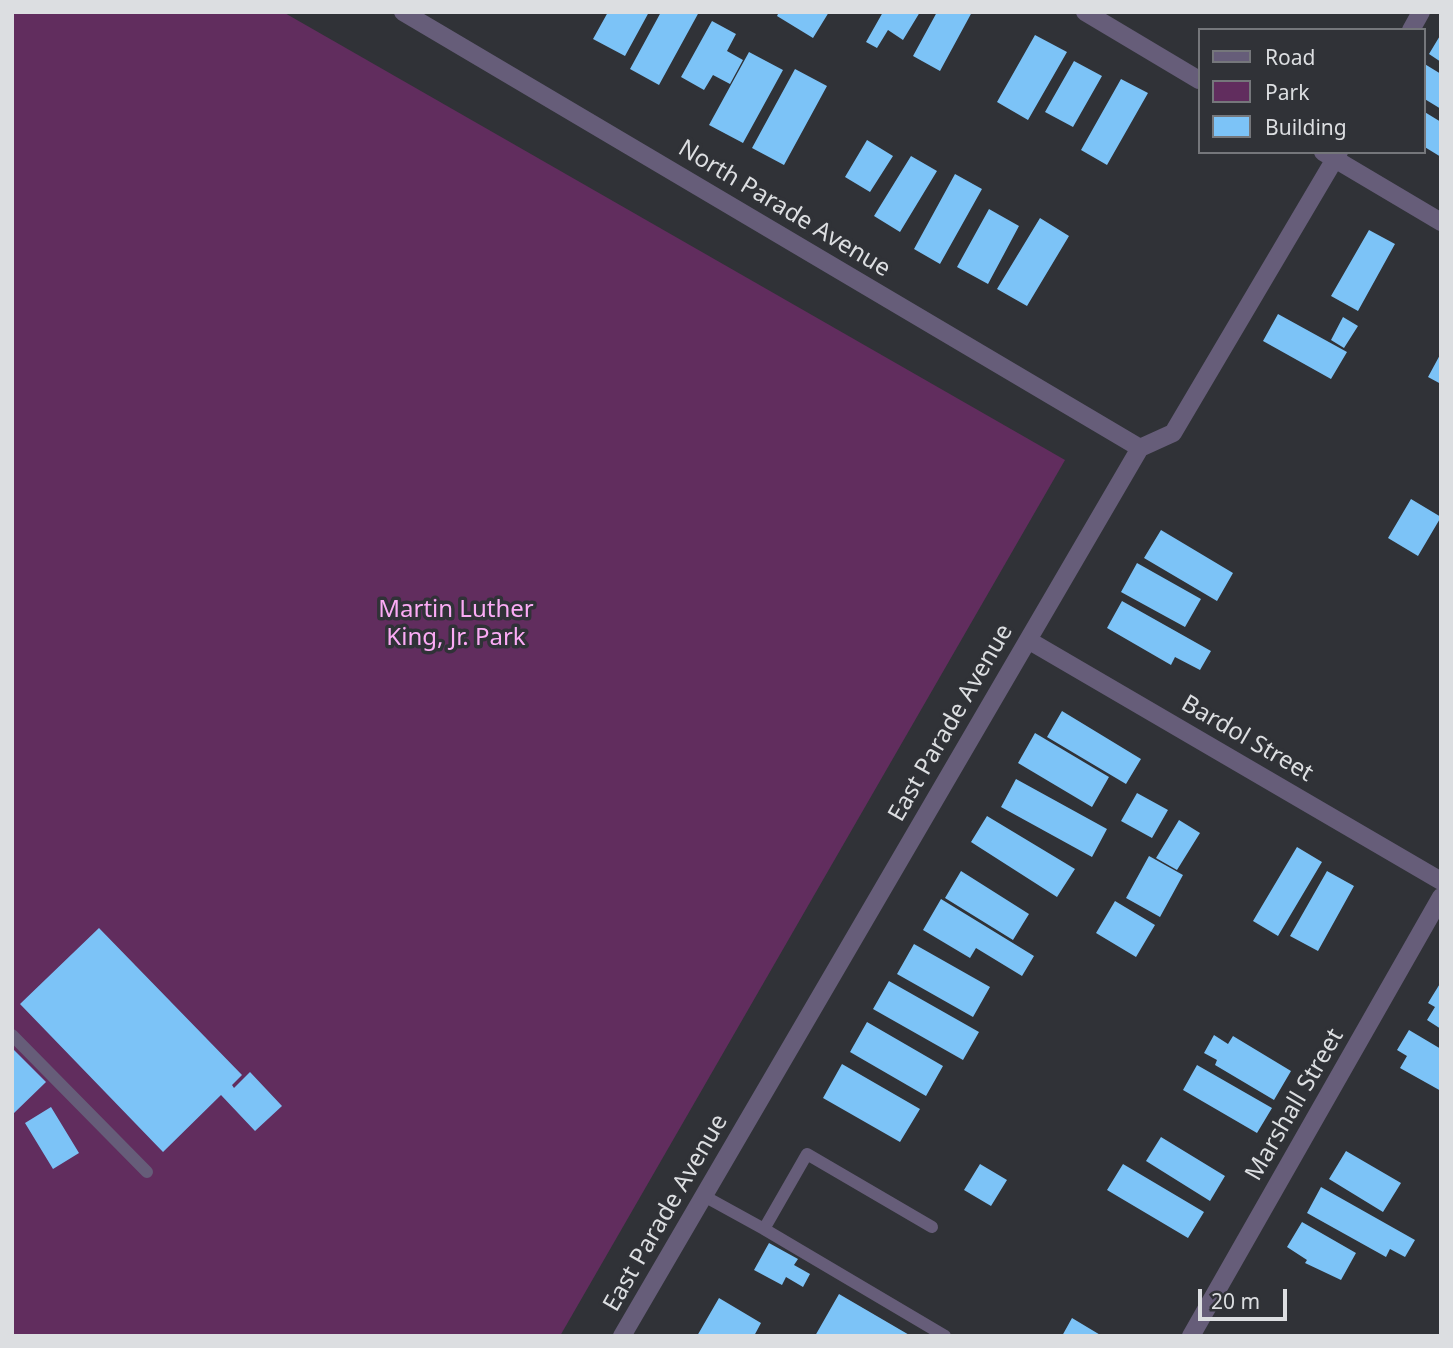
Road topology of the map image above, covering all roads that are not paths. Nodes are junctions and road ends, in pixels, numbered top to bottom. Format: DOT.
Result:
graph roads {
  1 [pos="403,12"];
  2 [pos="1085,12"];
  3 [pos="1421,12"];
  4 [pos="1412,28"];
  5 [pos="1198,79"];
  6 [pos="1332,155"];
  7 [pos="1441,222"];
  8 [pos="1140,448"];
  9 [pos="1028,640"];
  10 [pos="1441,881"];
  11 [pos="1441,897"];
  12 [pos="12,1035"];
  13 [pos="147,1172"];
  14 [pos="704,1195"];
  15 [pos="932,1227"];
  16 [pos="764,1229"];
  17 [pos="938,1334"];
  18 [pos="622,1336"];
  19 [pos="1191,1336"];
  1 -- 8 [label="street, North Parade Avenue"];
  2 -- 5 [label="street"];
  3 -- 4 [label="street"];
  6 -- 7 [label="street"];
  6 -- 8 [label="street"];
  8 -- 9 [label="street, East Parade Avenue"];
  9 -- 10 [label="street, Bardol Street"];
  9 -- 14 [label="street, East Parade Avenue"];
  11 -- 19 [label="street, Marshall Street"];
  12 -- 13 [label="lane"];
  14 -- 16 [label="lane"];
  14 -- 18 [label="street, East Parade Avenue"];
  15 -- 16 [label="lane"];
  16 -- 17 [label="lane"];
}
